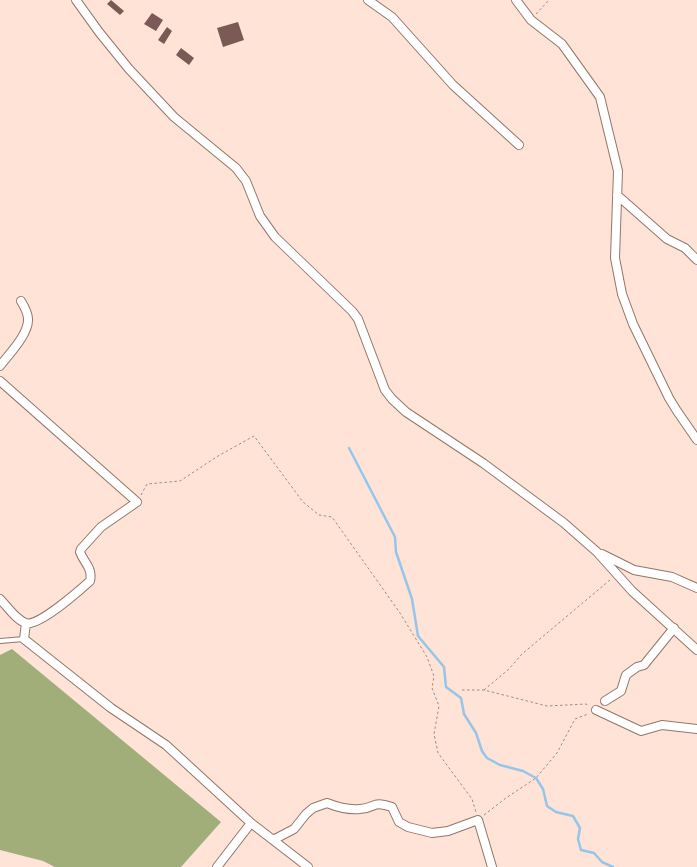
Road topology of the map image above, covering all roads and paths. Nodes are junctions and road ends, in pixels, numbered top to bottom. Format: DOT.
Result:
graph roads {
  1 [pos="76,0"];
  2 [pos="368,0"];
  3 [pos="516,0"];
  4 [pos="550,0"];
  5 [pos="531,20"];
  6 [pos="519,145"];
  7 [pos="617,195"];
  8 [pos="697,260"];
  9 [pos="20,301"];
  10 [pos="0,366"];
  11 [pos="0,380"];
  12 [pos="697,440"];
  13 [pos="137,502"];
  14 [pos="598,552"];
  15 [pos="616,574"];
  16 [pos="697,588"];
  17 [pos="0,599"];
  18 [pos="26,623"];
  19 [pos="674,628"];
  20 [pos="24,640"];
  21 [pos="0,641"];
  22 [pos="697,650"];
  23 [pos="462,690"];
  24 [pos="484,690"];
  25 [pos="605,702"];
  26 [pos="596,710"];
  27 [pos="697,729"];
  28 [pos="478,820"];
  29 [pos="251,823"];
  30 [pos="272,840"];
  31 [pos="217,867"];
  32 [pos="308,867"];
  33 [pos="492,867"];
  1 -- 14 [label="street"];
  2 -- 6 [label="street"];
  3 -- 5 [label="street"];
  4 -- 5 [label="path"];
  5 -- 7 [label="street"];
  7 -- 8 [label="street"];
  7 -- 12 [label="street"];
  9 -- 10 [label="street"];
  11 -- 13 [label="street"];
  13 -- 18 [label="street"];
  13 -- 28 [label="path"];
  14 -- 15 [label="street"];
  14 -- 16 [label="street"];
  15 -- 19 [label="street"];
  15 -- 24 [label="path"];
  17 -- 18 [label="street"];
  18 -- 20 [label="street"];
  19 -- 22 [label="street"];
  19 -- 25 [label="street"];
  20 -- 21 [label="lane"];
  20 -- 29 [label="street"];
  23 -- 24 [label="path"];
  24 -- 26 [label="path"];
  26 -- 27 [label="street"];
  26 -- 28 [label="path"];
  28 -- 30 [label="street"];
  28 -- 33 [label="street"];
  29 -- 30 [label="street"];
  29 -- 31 [label="street"];
  30 -- 32 [label="street"];
}
